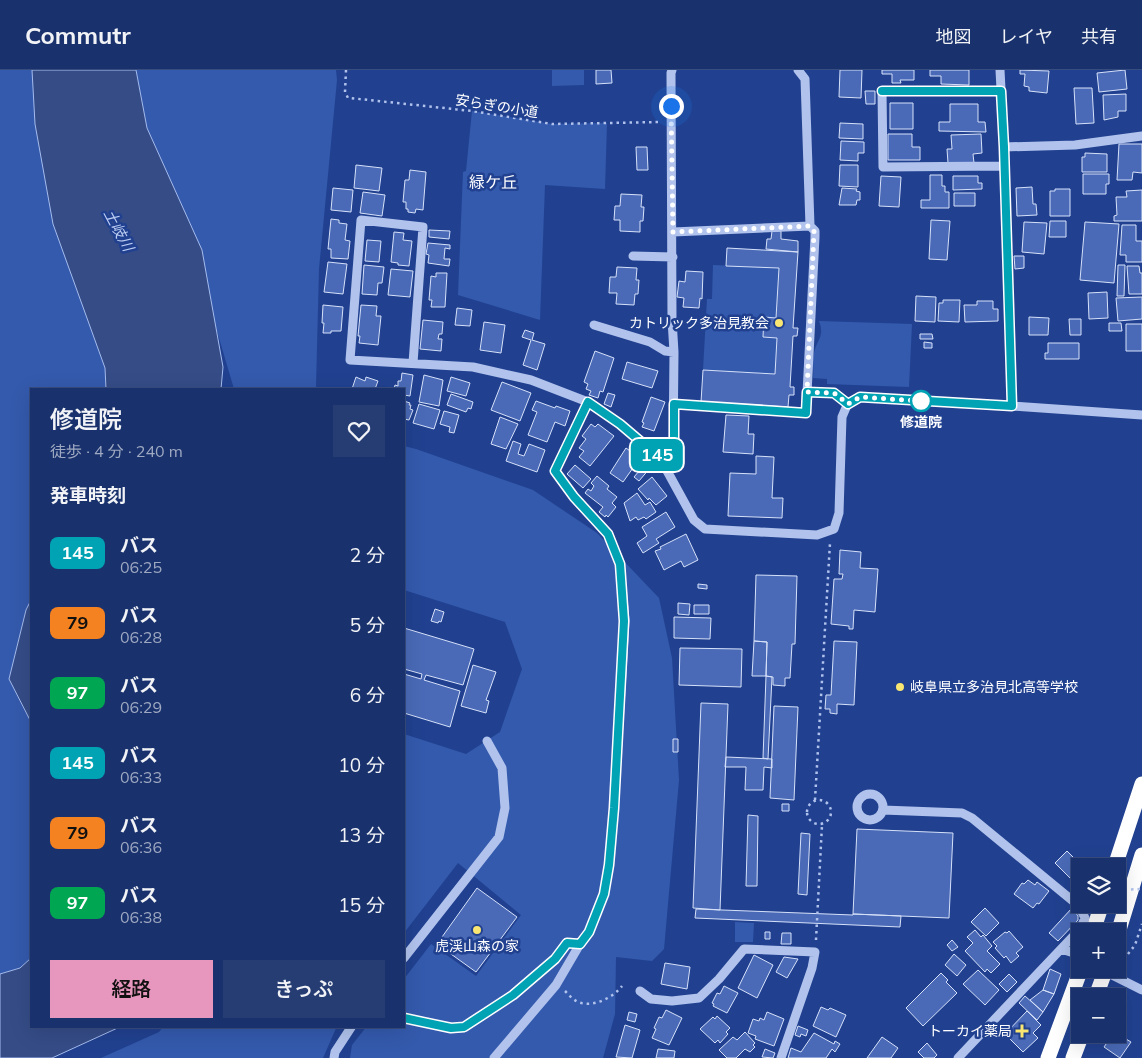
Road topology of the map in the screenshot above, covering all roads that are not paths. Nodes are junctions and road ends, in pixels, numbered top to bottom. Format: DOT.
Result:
graph roads {
  1 [pos="672,70"];
  2 [pos="798,70"];
  3 [pos="1000,70"];
  4 [pos="1001,91"];
  5 [pos="1142,136"];
  6 [pos="1004,147"];
  7 [pos="1004,166"];
  8 [pos="810,226"];
  9 [pos="673,232"];
  10 [pos="633,256"];
  11 [pos="673,258"];
  12 [pos="594,326"];
  13 [pos="674,352"];
  14 [pos="413,363"];
  15 [pos="807,392"];
  16 [pos="588,402"];
  17 [pos="674,404"];
  18 [pos="848,404"];
  19 [pos="1012,406"];
  20 [pos="1142,415"];
  21 [pos="664,464"];
  22 [pos="487,741"];
  23 [pos="1142,784"];
  24 [pos="883,810"];
  25 [pos="1142,855"];
  26 [pos="1118,858"];
  27 [pos="1121,923"];
  28 [pos="580,944"];
  29 [pos="1060,949"];
  30 [pos="1071,952"];
  31 [pos="405,957"];
  32 [pos="1078,978"];
  33 [pos="1119,978"];
  34 [pos="1142,990"];
  35 [pos="640,991"];
  36 [pos="405,1018"];
  37 [pos="351,1028"];
  38 [pos="1079,1043"];
  39 [pos="334,1058"];
  40 [pos="494,1058"];
  41 [pos="781,1058"];
  42 [pos="958,1058"];
  43 [pos="1048,1058"];
  44 [pos="1073,1058"];
  1 -- 9 [label="street"];
  2 -- 8 [label="street"];
  3 -- 4 [label="street"];
  4 -- 6 [label="street"];
  4 -- 7 [label="street"];
  5 -- 6 [label="street"];
  6 -- 7 [label="street"];
  7 -- 19 [label="street"];
  8 -- 9 [label="street"];
  8 -- 15 [label="street"];
  9 -- 11 [label="street"];
  10 -- 11 [label="street"];
  11 -- 13 [label="street"];
  12 -- 13 [label="street"];
  13 -- 17 [label="street"];
  14 -- 14 [label="street"];
  14 -- 16 [label="street"];
  15 -- 17 [label="street"];
  15 -- 18 [label="street"];
  16 -- 21 [label="street"];
  16 -- 28 [label="street"];
  17 -- 21 [label="street"];
  18 -- 19 [label="street"];
  18 -- 21 [label="street"];
  19 -- 20 [label="street"];
  22 -- 31 [label="street"];
  23 -- 26 [label="highway"];
  24 -- 29 [label="street"];
  25 -- 27 [label="highway"];
  28 -- 36 [label="street"];
  28 -- 40 [label="street"];
  29 -- 30 [label="street"];
  29 -- 42 [label="street"];
  32 -- 43 [label="highway"];
  33 -- 34 [label="street"];
  35 -- 41 [label="street"];
  37 -- 39 [label="street"];
  38 -- 44 [label="highway"];
}
